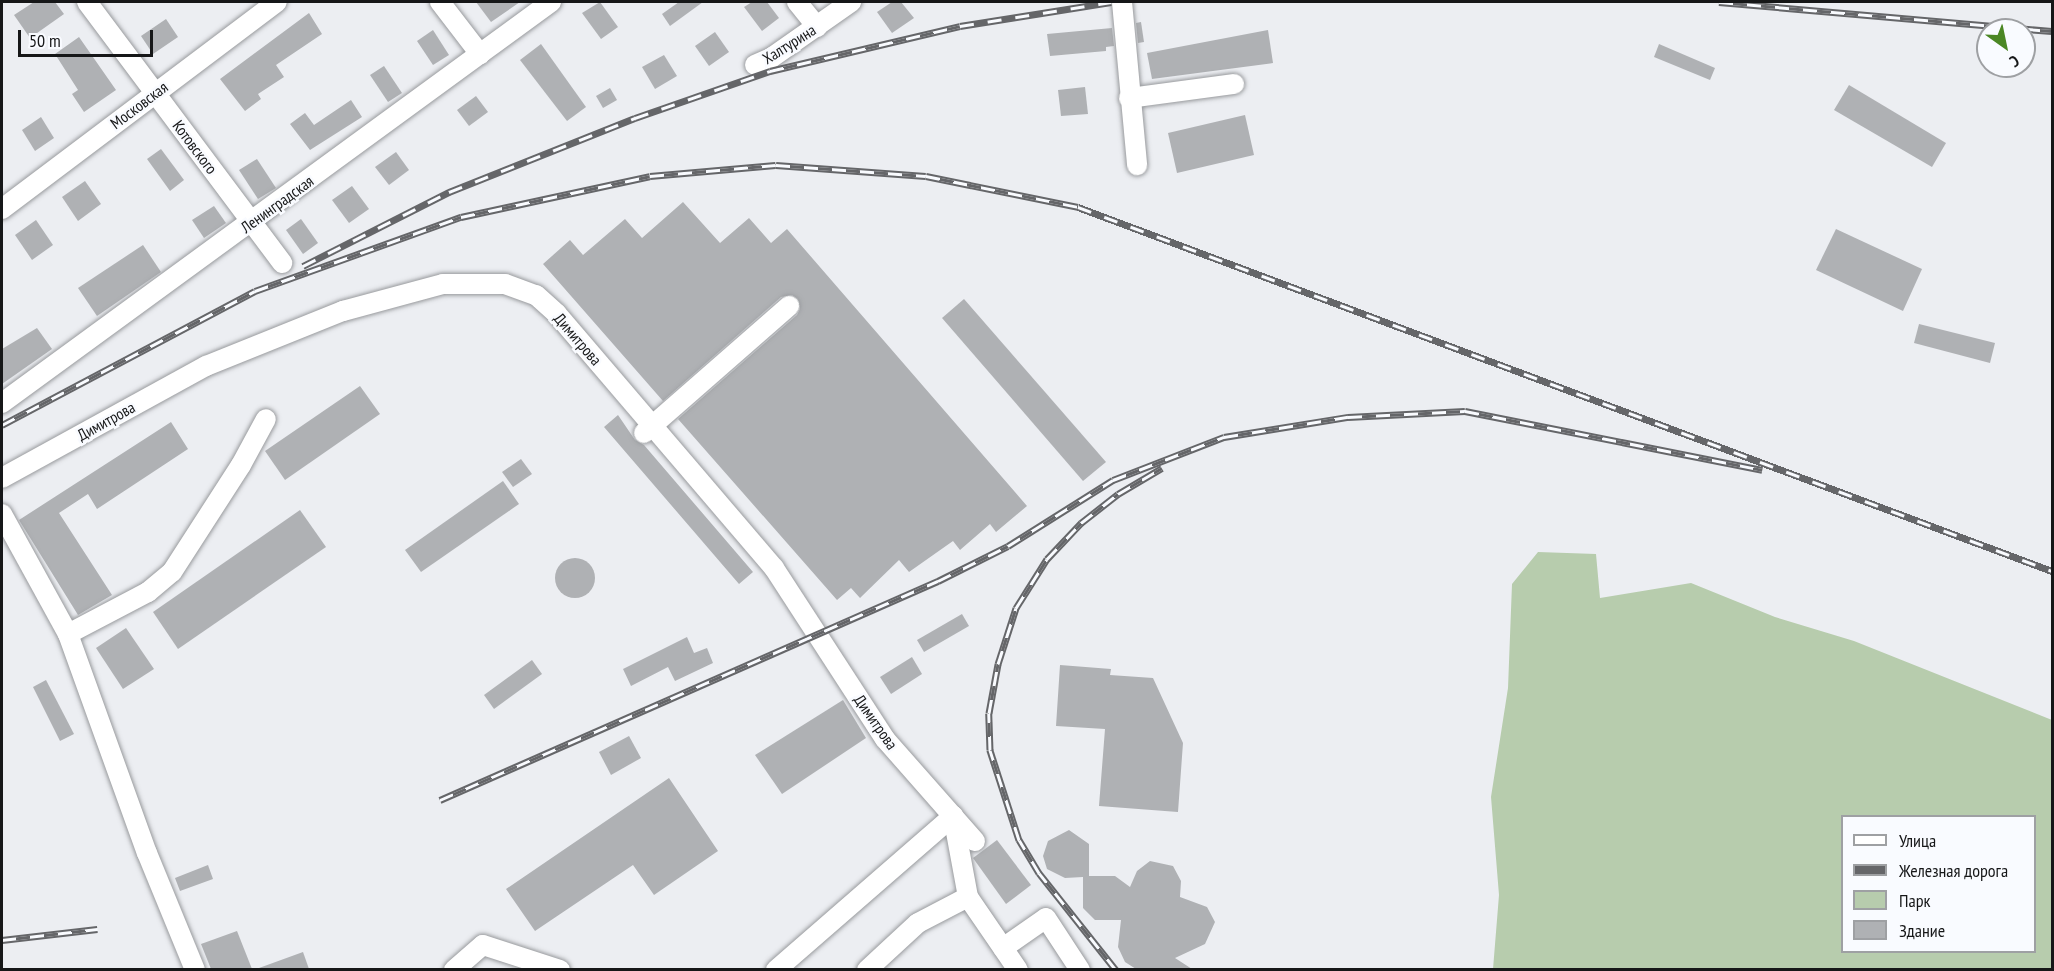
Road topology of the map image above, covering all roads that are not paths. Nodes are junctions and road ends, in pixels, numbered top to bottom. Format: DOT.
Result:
graph roads {
  1 [pos="87,2"];
  2 [pos="277,2"];
  3 [pos="440,2"];
  4 [pos="551,2"];
  5 [pos="797,2"];
  6 [pos="851,2"];
  7 [pos="1122,2"];
  8 [pos="816,27"];
  9 [pos="480,54"];
  10 [pos="755,65"];
  11 [pos="1234,84"];
  12 [pos="156,93"];
  13 [pos="1129,98"];
  14 [pos="1137,165"];
  15 [pos="2,209"];
  16 [pos="252,222"];
  17 [pos="282,263"];
  18 [pos="789,306"];
  19 [pos="2,403"];
  20 [pos="266,419"];
  21 [pos="648,429"];
  22 [pos="2,478"];
  23 [pos="2,514"];
  24 [pos="68,634"];
  25 [pos="953,816"];
  26 [pos="975,841"];
  27 [pos="968,897"];
  28 [pos="1003,948"];
  29 [pos="195,969"];
  30 [pos="454,969"];
  31 [pos="560,969"];
  32 [pos="776,969"];
  33 [pos="867,969"];
  34 [pos="1018,969"];
  35 [pos="1080,969"];
  1 -- 12 [label="street, Котовского"];
  2 -- 12 [label="street, Московская"];
  3 -- 9 [label="street"];
  4 -- 9 [label="street, Ленинградская"];
  5 -- 8 [label="street"];
  6 -- 8 [label="street, Халтурина"];
  7 -- 13 [label="street"];
  8 -- 10 [label="street, Халтурина"];
  9 -- 16 [label="street, Ленинградская"];
  11 -- 13 [label="street"];
  12 -- 15 [label="street, Московская"];
  12 -- 16 [label="street, Котовского"];
  13 -- 14 [label="street"];
  16 -- 17 [label="street, Котовского"];
  16 -- 19 [label="street, Ленинградская"];
  18 -- 21 [label="street"];
  20 -- 24 [label="street"];
  21 -- 22 [label="street, Димитрова"];
  21 -- 25 [label="street, Димитрова"];
  23 -- 24 [label="street"];
  24 -- 29 [label="street"];
  25 -- 26 [label="street, Димитрова"];
  25 -- 27 [label="street"];
  25 -- 32 [label="street"];
  27 -- 28 [label="street"];
  27 -- 33 [label="street"];
  28 -- 34 [label="street"];
  28 -- 35 [label="street"];
  30 -- 31 [label="street"];
}
